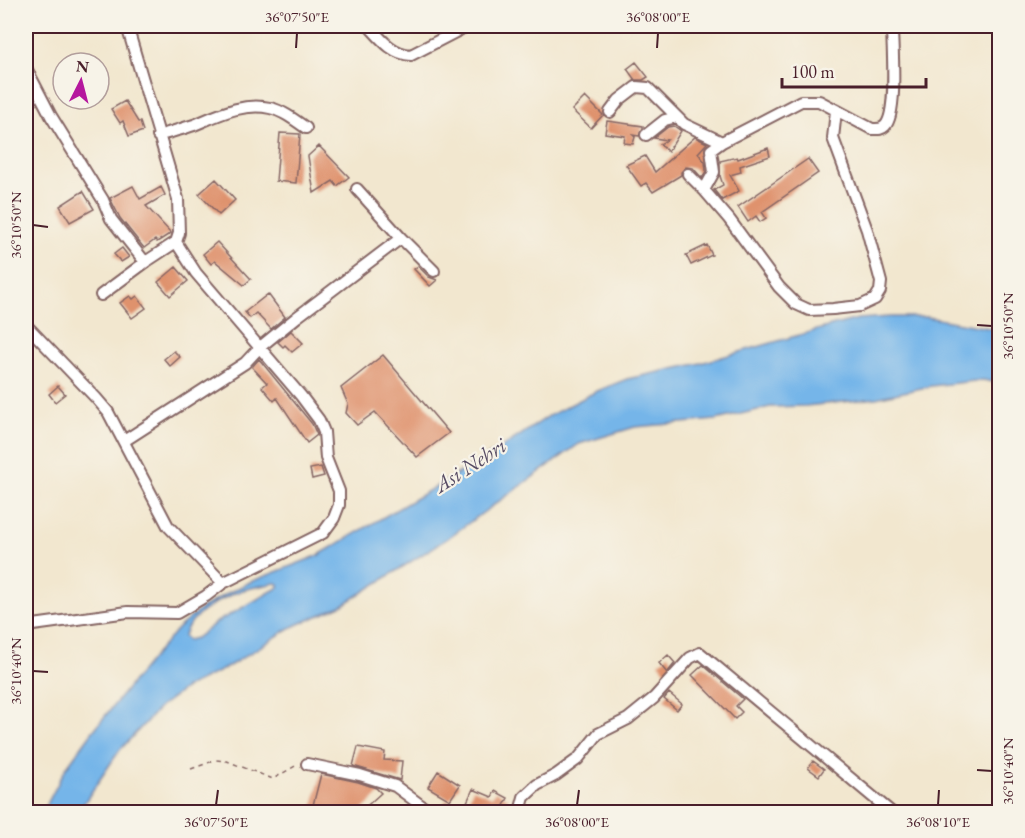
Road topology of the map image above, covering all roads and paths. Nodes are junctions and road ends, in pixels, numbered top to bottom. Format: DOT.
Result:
graph roads {
  1 [pos="127,26"];
  2 [pos="369,26"];
  3 [pos="468,26"];
  4 [pos="891,26"];
  5 [pos="26,68"];
  6 [pos="836,111"];
  7 [pos="610,112"];
  8 [pos="677,117"];
  9 [pos="306,128"];
  10 [pos="646,135"];
  11 [pos="158,136"];
  12 [pos="722,142"];
  13 [pos="688,174"];
  14 [pos="357,189"];
  15 [pos="704,190"];
  16 [pos="401,238"];
  17 [pos="176,242"];
  18 [pos="145,262"];
  19 [pos="434,271"];
  20 [pos="101,295"];
  21 [pos="26,325"];
  22 [pos="259,348"];
  23 [pos="124,441"];
  24 [pos="223,583"];
  25 [pos="26,626"];
  26 [pos="307,764"];
  27 [pos="191,769"];
  28 [pos="521,808"];
  29 [pos="424,811"];
  30 [pos="891,813"];
  1 -- 11 [label="street"];
  2 -- 3 [label="street"];
  4 -- 6 [label="street"];
  5 -- 18 [label="street"];
  6 -- 12 [label="street"];
  6 -- 15 [label="street"];
  7 -- 8 [label="street"];
  8 -- 10 [label="street"];
  8 -- 12 [label="street"];
  9 -- 11 [label="street"];
  11 -- 17 [label="street"];
  12 -- 15 [label="street"];
  13 -- 15 [label="street"];
  14 -- 16 [label="street"];
  16 -- 19 [label="street"];
  16 -- 22 [label="street"];
  17 -- 18 [label="street"];
  17 -- 22 [label="street"];
  18 -- 20 [label="street"];
  21 -- 23 [label="street"];
  22 -- 23 [label="street"];
  22 -- 24 [label="street"];
  23 -- 24 [label="street"];
  24 -- 25 [label="street"];
  26 -- 27 [label="path"];
  26 -- 29 [label="street"];
  28 -- 30 [label="street"];
}
